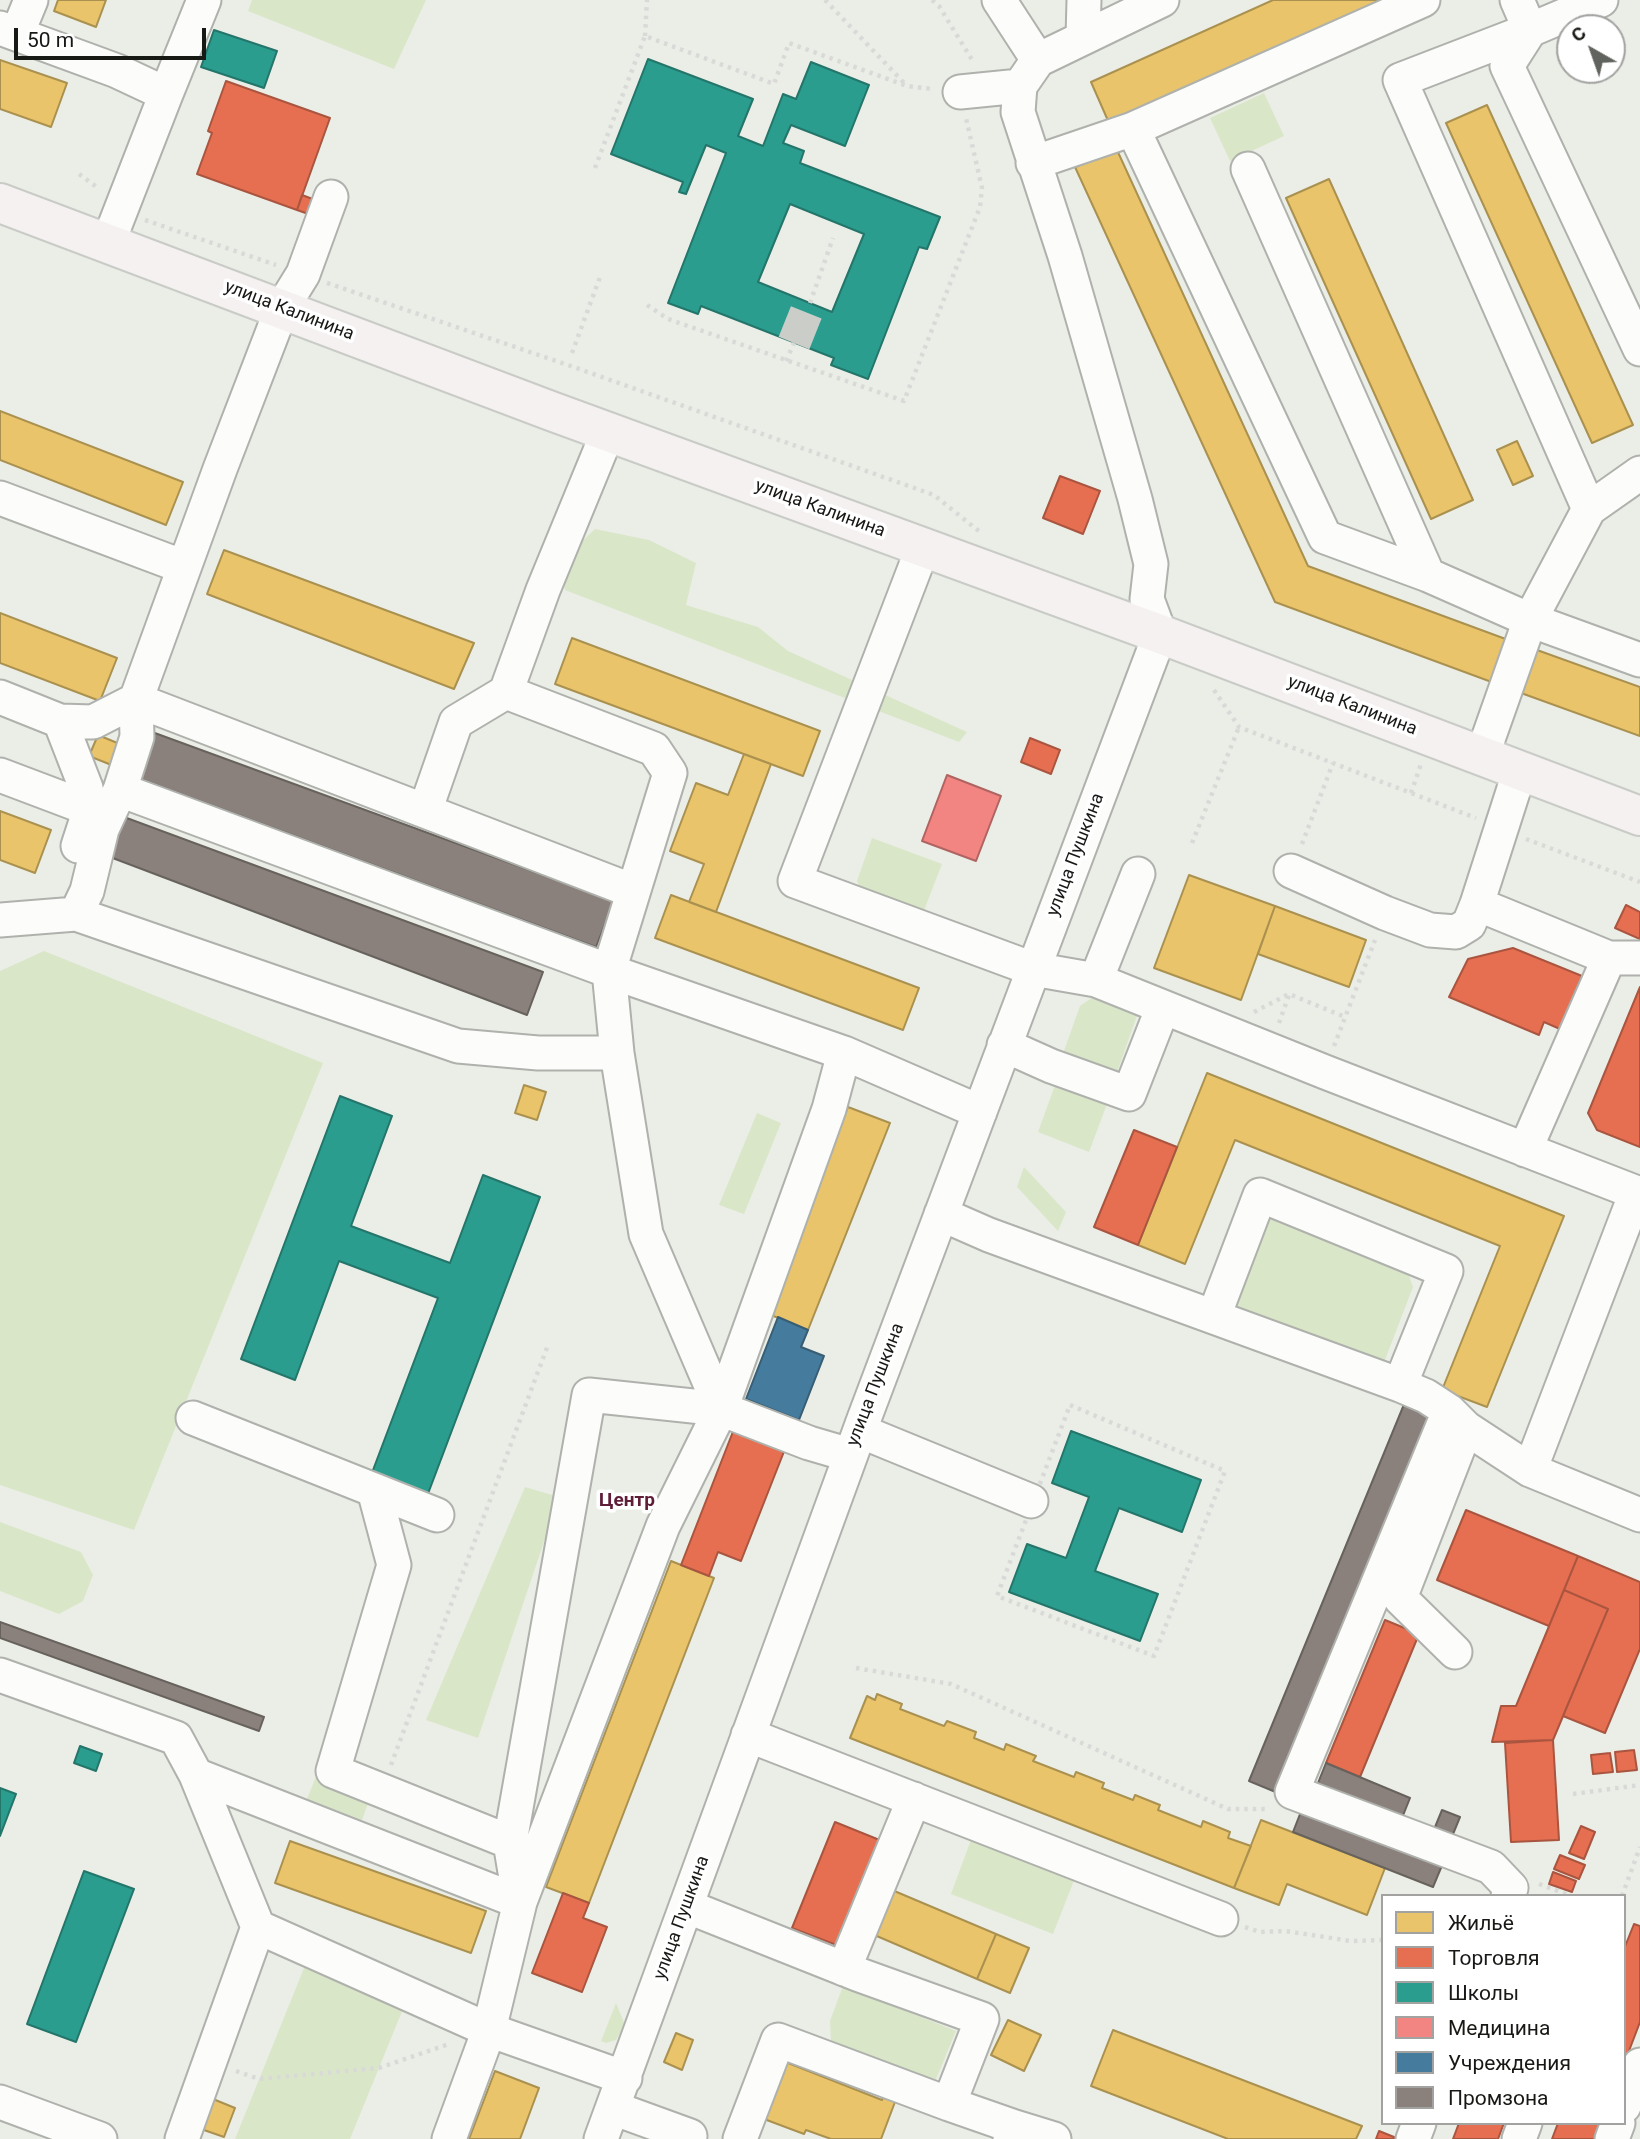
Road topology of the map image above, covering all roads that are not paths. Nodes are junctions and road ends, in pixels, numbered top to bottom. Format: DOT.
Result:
graph roads {
  1 [pos="31,0"];
  2 [pos="204,0"];
  3 [pos="999,0"];
  4 [pos="1084,0"];
  5 [pos="1162,0"];
  6 [pos="1423,0"];
  7 [pos="1517,0"];
  8 [pos="1601,0"];
  9 [pos="1530,30"];
  10 [pos="9,31"];
  11 [pos="1083,38"];
  12 [pos="1002,82"];
  13 [pos="166,94"];
  14 [pos="1133,129"];
  15 [pos="1033,163"];
  16 [pos="1248,169"];
  17 [pos="331,197"];
  18 [pos="0,203"];
  19 [pos="108,243"];
  20 [pos="282,308"];
  21 [pos="1640,349"];
  22 [pos="608,432"];
  23 [pos="1640,473"];
  24 [pos="0,498"];
  25 [pos="1590,509"];
  26 [pos="923,547"];
  27 [pos="184,567"];
  28 [pos="1428,575"];
  29 [pos="1530,620"];
  30 [pos="1160,634"];
  31 [pos="1640,660"];
  32 [pos="506,692"];
  33 [pos="0,697"];
  34 [pos="136,700"];
  35 [pos="60,721"];
  36 [pos="1482,756"];
  37 [pos="1520,770"];
  38 [pos="0,775"];
  39 [pos="120,790"];
  40 [pos="90,809"];
  41 [pos="425,811"];
  42 [pos="1640,816"];
  43 [pos="1291,871"];
  44 [pos="1138,874"];
  45 [pos="633,891"];
  46 [pos="1477,904"];
  47 [pos="65,914"];
  48 [pos="0,920"];
  49 [pos="1624,958"];
  50 [pos="1033,970"];
  51 [pos="609,971"];
  52 [pos="1096,980"];
  53 [pos="1163,1007"];
  54 [pos="1004,1045"];
  55 [pos="617,1053"];
  56 [pos="844,1054"];
  57 [pos="980,1112"];
  58 [pos="1525,1150"];
  59 [pos="1638,1194"];
  60 [pos="941,1214"];
  61 [pos="1214,1316"];
  62 [pos="1400,1385"];
  63 [pos="721,1409"];
  64 [pos="193,1418"];
  65 [pos="1457,1420"];
  66 [pos="855,1443"];
  67 [pos="1530,1470"];
  68 [pos="374,1490"];
  69 [pos="1031,1501"];
  70 [pos="1640,1515"];
  71 [pos="437,1516"];
  72 [pos="1455,1652"];
  73 [pos="0,1675"];
  74 [pos="748,1735"];
  75 [pos="196,1775"];
  76 [pos="914,1799"];
  77 [pos="510,1842"];
  78 [pos="1509,1894"];
  79 [pos="520,1902"];
  80 [pos="686,1906"];
  81 [pos="1221,1919"];
  82 [pos="258,1927"];
  83 [pos="844,1969"];
  84 [pos="489,2029"];
  85 [pos="1640,2065"];
  86 [pos="625,2078"];
  87 [pos="1626,2101"];
  88 [pos="0,2102"];
  89 [pos="949,2104"];
  90 [pos="613,2108"];
  91 [pos="1012,2133"];
  92 [pos="693,2138"];
  93 [pos="100,2139"];
  94 [pos="182,2139"];
  95 [pos="449,2139"];
  96 [pos="601,2139"];
  97 [pos="740,2139"];
  98 [pos="1054,2139"];
  1 -- 10 [label="street"];
  2 -- 13 [label="street"];
  3 -- 12 [label="street"];
  4 -- 11 [label="street"];
  5 -- 11 [label="street"];
  6 -- 14 [label="street"];
  7 -- 9 [label="street"];
  8 -- 9 [label="street"];
  9 -- 21 [label="street"];
  9 -- 25 [label="street"];
  10 -- 13 [label="street"];
  11 -- 12 [label="street"];
  12 -- 15 [label="street"];
  13 -- 19 [label="street"];
  14 -- 15 [label="street"];
  14 -- 28 [label="street"];
  15 -- 30 [label="street"];
  16 -- 28 [label="street"];
  17 -- 20 [label="street"];
  18 -- 19 [label="main road, улица Калинина"];
  19 -- 20 [label="main road, улица Калинина"];
  20 -- 22 [label="main road, улица Калинина"];
  20 -- 27 [label="street"];
  22 -- 26 [label="main road, улица Калинина"];
  22 -- 32 [label="street"];
  23 -- 25 [label="street"];
  24 -- 27 [label="street"];
  25 -- 29 [label="street"];
  26 -- 30 [label="main road, улица Калинина"];
  26 -- 50 [label="street"];
  27 -- 34 [label="street"];
  28 -- 29 [label="street"];
  29 -- 31 [label="street"];
  29 -- 36 [label="street"];
  30 -- 36 [label="main road, улица Калинина"];
  30 -- 50 [label="street, улица Пушкина"];
  32 -- 41 [label="street"];
  32 -- 45 [label="street"];
  33 -- 35 [label="street"];
  34 -- 35 [label="street"];
  34 -- 39 [label="street"];
  34 -- 41 [label="street"];
  35 -- 40 [label="street"];
  36 -- 37 [label="main road, улица Калинина"];
  37 -- 42 [label="main road, улица Калинина"];
  37 -- 46 [label="street"];
  38 -- 40 [label="street"];
  39 -- 47 [label="street"];
  39 -- 51 [label="street"];
  40 -- 47 [label="street"];
  41 -- 45 [label="street"];
  43 -- 46 [label="street"];
  44 -- 52 [label="street"];
  45 -- 51 [label="street"];
  46 -- 49 [label="street"];
  47 -- 48 [label="street"];
  47 -- 55 [label="street"];
  49 -- 58 [label="street"];
  50 -- 52 [label="street"];
  50 -- 54 [label="street, улица Пушкина"];
  51 -- 55 [label="street"];
  51 -- 56 [label="street"];
  52 -- 53 [label="street"];
  53 -- 54 [label="street"];
  53 -- 58 [label="street"];
  54 -- 57 [label="street, улица Пушкина"];
  55 -- 63 [label="street"];
  56 -- 57 [label="street"];
  56 -- 63 [label="street"];
  57 -- 60 [label="street, улица Пушкина"];
  58 -- 59 [label="street"];
  59 -- 67 [label="street"];
  60 -- 61 [label="street"];
  60 -- 66 [label="street, улица Пушкина"];
  61 -- 62 [label="street"];
  61 -- 62 [label="street"];
  62 -- 65 [label="street"];
  63 -- 66 [label="street"];
  63 -- 77 [label="street"];
  63 -- 79 [label="street"];
  64 -- 68 [label="street"];
  65 -- 67 [label="street"];
  65 -- 72 [label="street"];
  65 -- 78 [label="street"];
  66 -- 69 [label="street"];
  66 -- 74 [label="street, улица Пушкина"];
  67 -- 70 [label="street"];
  68 -- 71 [label="street"];
  68 -- 77 [label="street"];
  73 -- 75 [label="street"];
  74 -- 76 [label="street"];
  74 -- 80 [label="street, улица Пушкина"];
  75 -- 79 [label="street"];
  75 -- 82 [label="street"];
  76 -- 81 [label="street"];
  76 -- 83 [label="street"];
  77 -- 79 [label="street"];
  79 -- 84 [label="street"];
  80 -- 83 [label="street"];
  80 -- 86 [label="street, улица Пушкина"];
  82 -- 84 [label="street"];
  82 -- 94 [label="street"];
  83 -- 89 [label="street"];
  84 -- 86 [label="street"];
  84 -- 95 [label="street"];
  85 -- 87 [label="street"];
  86 -- 90 [label="street, улица Пушкина"];
  88 -- 93 [label="street"];
  89 -- 91 [label="street"];
  89 -- 97 [label="street"];
  90 -- 92 [label="street"];
  90 -- 96 [label="street, улица Пушкина"];
  91 -- 98 [label="street"];
}
